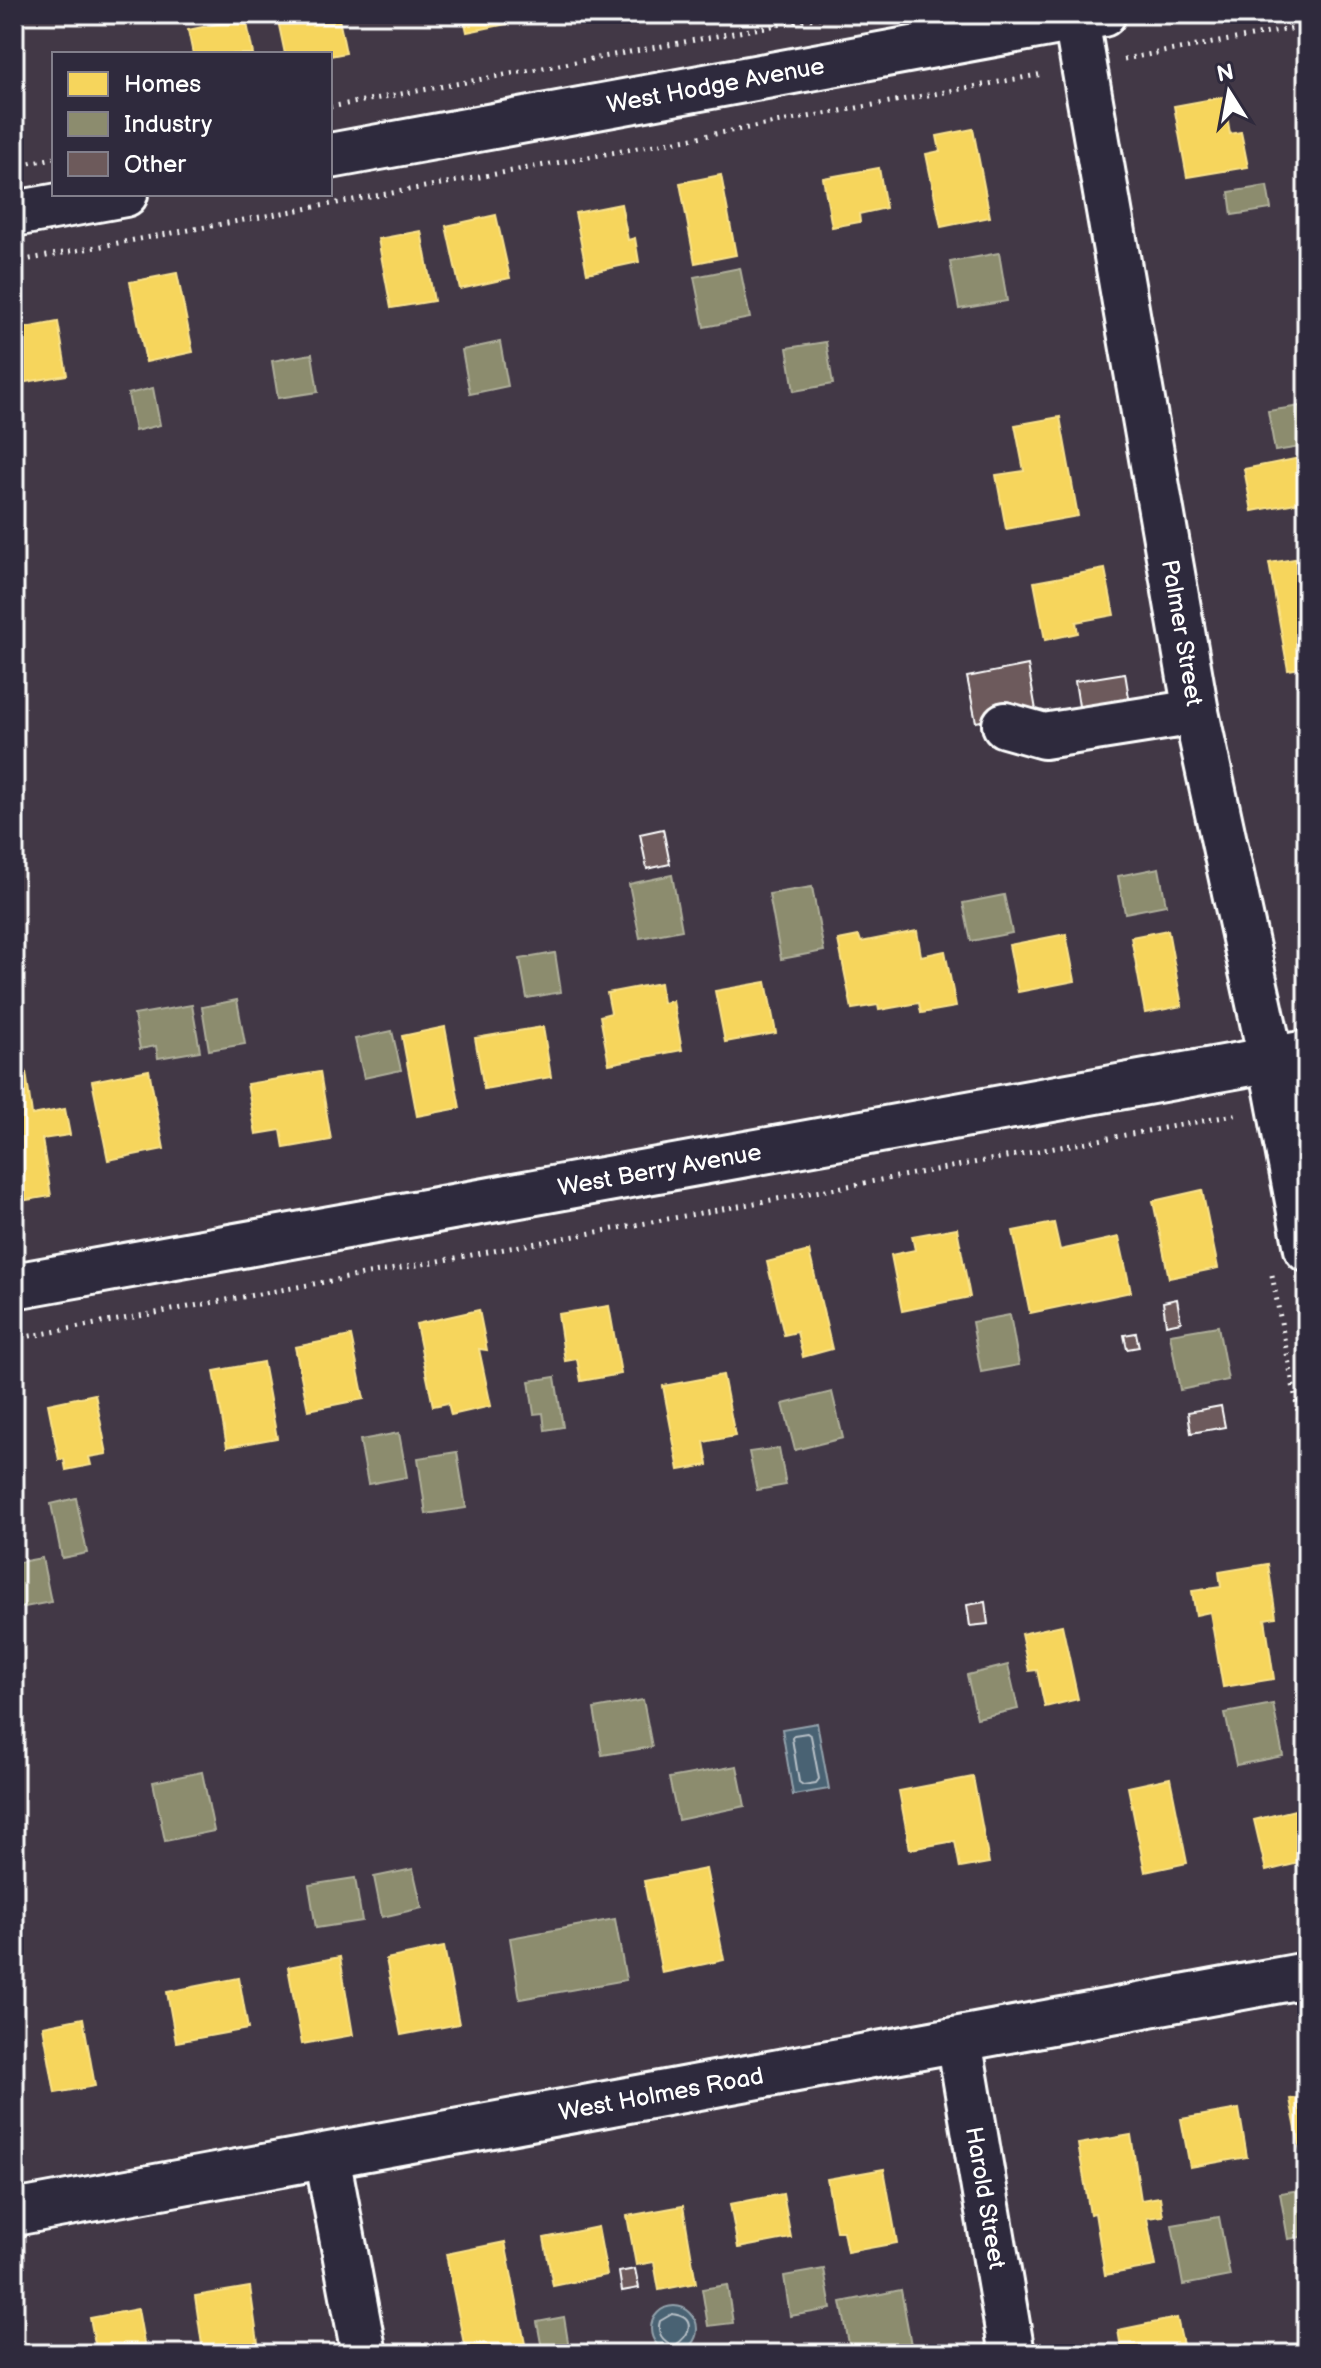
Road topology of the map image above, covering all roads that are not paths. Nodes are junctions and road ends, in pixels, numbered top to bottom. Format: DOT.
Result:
graph roads {
  1 [pos="1085,16"];
  2 [pos="332,156"];
  3 [pos="114,196"];
  4 [pos="14,214"];
  5 [pos="1196,712"];
  6 [pos="1005,725"];
  7 [pos="1289,1056"];
  8 [pos="1289,1260"];
  9 [pos="14,1286"];
  10 [pos="1307,1975"];
  11 [pos="959,2040"];
  12 [pos="327,2156"];
  13 [pos="14,2213"];
  14 [pos="364,2354"];
  15 [pos="1012,2354"];
  1 -- 2 [label="street, West Hodge Avenue"];
  1 -- 5 [label="street, Palmer Street"];
  3 -- 4 [label="street"];
  5 -- 6 [label="street"];
  5 -- 7 [label="street, Palmer Street"];
  7 -- 8 [label="street, Palmer Street"];
  7 -- 9 [label="street, West Berry Avenue"];
  10 -- 11 [label="street, West Holmes Road"];
  11 -- 12 [label="street, West Holmes Road"];
  11 -- 15 [label="street, Harold Street"];
  12 -- 13 [label="street, West Holmes Road"];
  12 -- 14 [label="street"];
}
